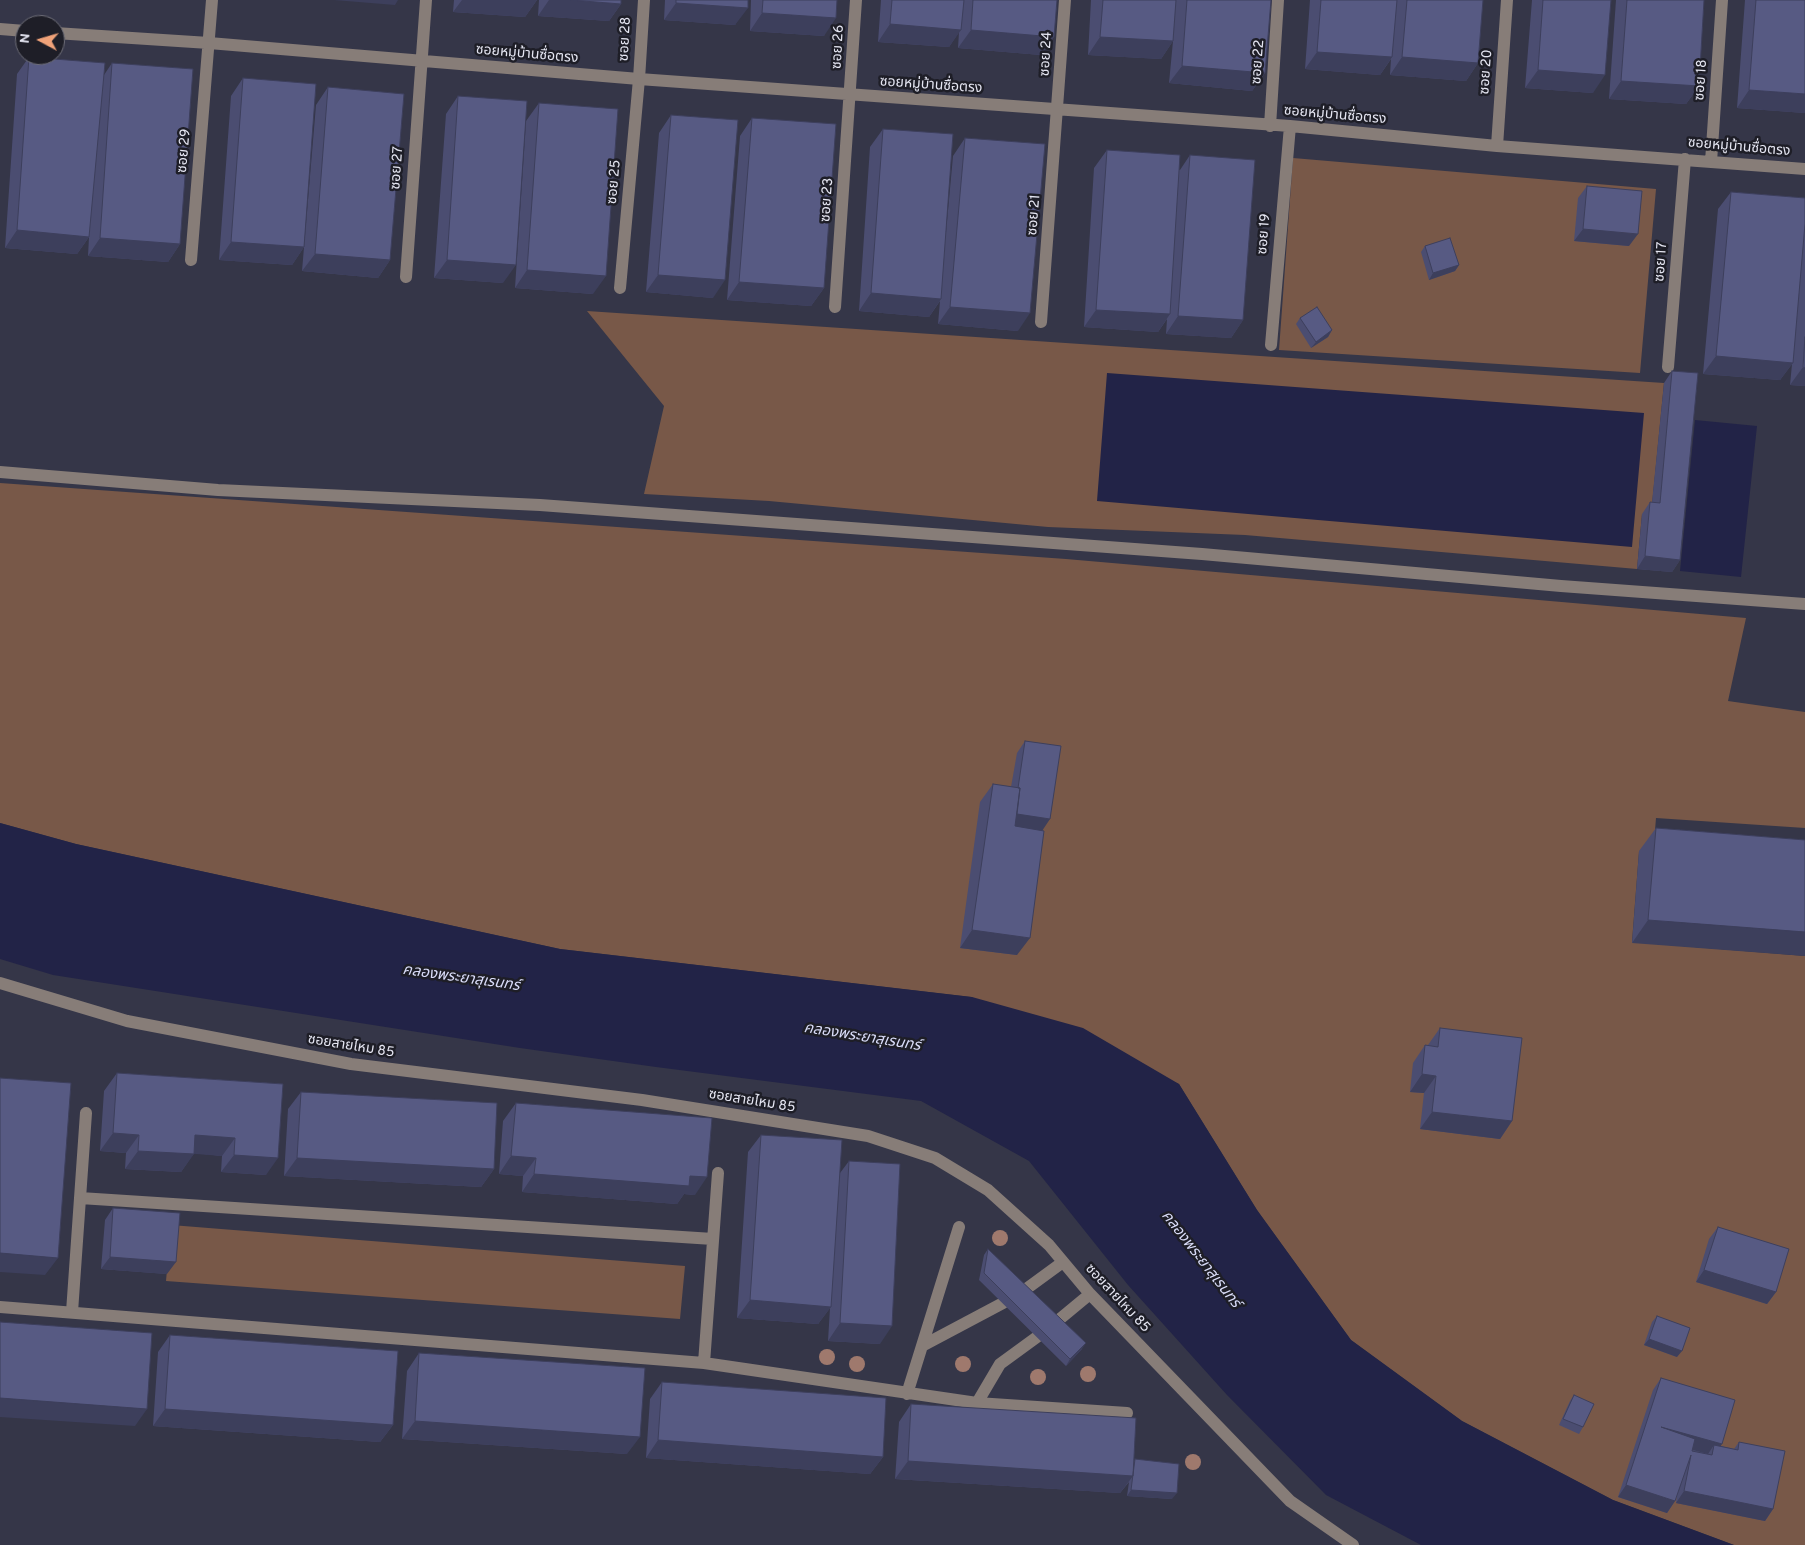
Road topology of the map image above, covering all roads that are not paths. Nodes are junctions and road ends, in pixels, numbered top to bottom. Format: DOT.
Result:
graph roads {
  1 [pos="212,0"];
  2 [pos="426,0"];
  3 [pos="644,0"];
  4 [pos="856,0"];
  5 [pos="1065,0"];
  6 [pos="1278,0"];
  7 [pos="1507,0"];
  8 [pos="1722,0"];
  9 [pos="0,29"];
  10 [pos="15,30"];
  11 [pos="65,34"];
  12 [pos="209,43"];
  13 [pos="421,61"];
  14 [pos="639,79"];
  15 [pos="851,95"];
  16 [pos="1058,110"];
  17 [pos="1270,126"];
  18 [pos="1290,126"];
  19 [pos="1497,146"];
  20 [pos="1685,159"];
  21 [pos="1711,162"];
  22 [pos="1805,169"];
  23 [pos="191,260"];
  24 [pos="406,278"];
  25 [pos="620,288"];
  26 [pos="835,307"];
  27 [pos="1041,322"];
  28 [pos="1271,345"];
  29 [pos="1668,367"];
  30 [pos="0,472"];
  31 [pos="1805,604"];
  32 [pos="0,983"];
  33 [pos="86,1112"];
  34 [pos="718,1174"];
  35 [pos="80,1198"];
  36 [pos="959,1227"];
  37 [pos="712,1239"];
  38 [pos="1063,1262"];
  39 [pos="1022,1292"];
  40 [pos="1090,1294"];
  41 [pos="1003,1303"];
  42 [pos="0,1307"];
  43 [pos="72,1312"];
  44 [pos="1055,1323"];
  45 [pos="1037,1337"];
  46 [pos="922,1346"];
  47 [pos="704,1364"];
  48 [pos="907,1394"];
  49 [pos="977,1403"];
  50 [pos="1127,1414"];
  51 [pos="1353,1545"];
  1 -- 12 [label="street, ซอย 29"];
  2 -- 13 [label="street, ซอย 27"];
  3 -- 14 [label="street, ซอย 28"];
  4 -- 15 [label="street, ซอย 26"];
  5 -- 16 [label="street, ซอย 24"];
  6 -- 17 [label="street, ซอย 22"];
  7 -- 19 [label="street, ซอย 20"];
  8 -- 21 [label="street, ซอย 18"];
  9 -- 10 [label="street"];
  11 -- 12 [label="street, ซอยหมู่บ้านซื่อตรง"];
  12 -- 13 [label="street, ซอยหมู่บ้านซื่อตรง"];
  12 -- 23 [label="street, ซอย 29"];
  13 -- 14 [label="street, ซอยหมู่บ้านซื่อตรง"];
  13 -- 24 [label="street, ซอย 27"];
  14 -- 15 [label="street, ซอยหมู่บ้านซื่อตรง"];
  14 -- 25 [label="street, ซอย 25"];
  15 -- 16 [label="street, ซอยหมู่บ้านซื่อตรง"];
  15 -- 26 [label="street, ซอย 23"];
  16 -- 17 [label="street, ซอยหมู่บ้านซื่อตรง"];
  16 -- 27 [label="street, ซอย 21"];
  17 -- 18 [label="street, ซอยหมู่บ้านซื่อตรง"];
  18 -- 19 [label="street, ซอยหมู่บ้านซื่อตรง"];
  18 -- 28 [label="street, ซอย 19"];
  19 -- 20 [label="street, ซอยหมู่บ้านซื่อตรง"];
  20 -- 21 [label="street, ซอยหมู่บ้านซื่อตรง"];
  20 -- 29 [label="street, ซอย 17"];
  21 -- 22 [label="street, ซอยหมู่บ้านซื่อตรง"];
  30 -- 31 [label="street"];
  32 -- 38 [label="street, ซอยสายไหม 85"];
  33 -- 35 [label="street"];
  34 -- 37 [label="street"];
  35 -- 37 [label="street"];
  35 -- 43 [label="street"];
  36 -- 46 [label="street"];
  37 -- 47 [label="street"];
  38 -- 39 [label="street"];
  38 -- 40 [label="street, ซอยสายไหม 85"];
  40 -- 44 [label="street"];
  40 -- 51 [label="street, ซอยสายไหม 85"];
  41 -- 46 [label="street"];
  42 -- 43 [label="street"];
  43 -- 47 [label="street"];
  45 -- 49 [label="street"];
  46 -- 48 [label="street"];
  47 -- 48 [label="street"];
  48 -- 49 [label="street"];
  49 -- 50 [label="street"];
}
